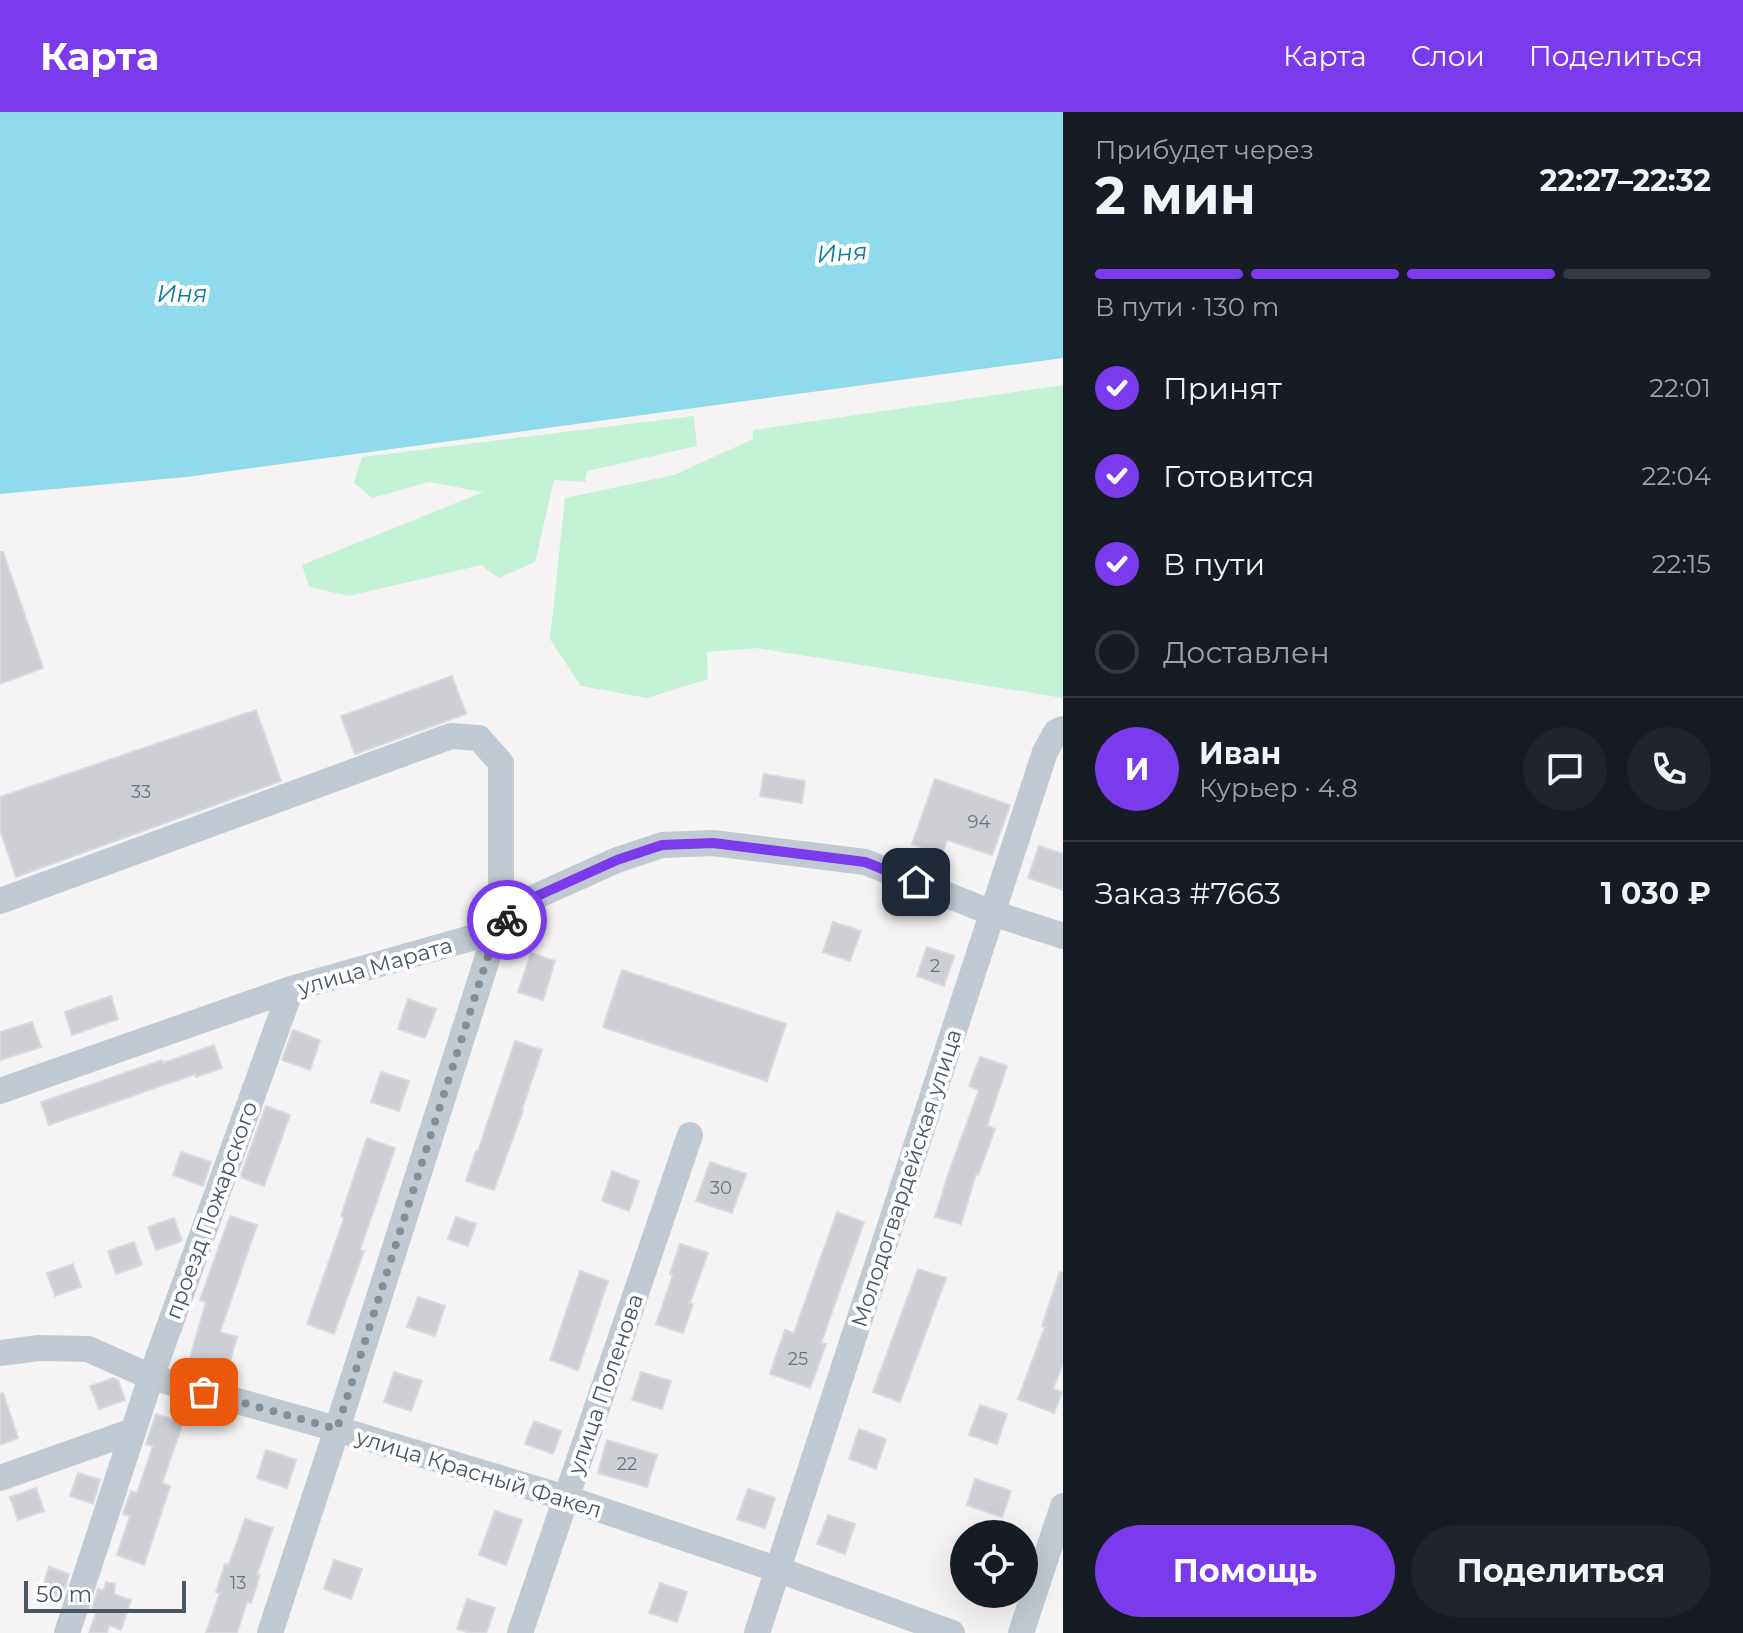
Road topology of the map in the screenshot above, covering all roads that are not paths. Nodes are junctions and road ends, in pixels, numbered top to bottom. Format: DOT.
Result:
graph roads {
  1 [pos="1063,729"];
  2 [pos="0,901"];
  3 [pos="992,913"];
  4 [pos="496,931"];
  5 [pos="1063,936"];
  6 [pos="291,989"];
  7 [pos="0,1091"];
  8 [pos="690,1135"];
  9 [pos="0,1353"];
  10 [pos="151,1377"];
  11 [pos="337,1429"];
  12 [pos="133,1431"];
  13 [pos="0,1478"];
  14 [pos="566,1498"];
  15 [pos="1063,1506"];
  16 [pos="779,1570"];
  17 [pos="67,1633"];
  18 [pos="270,1633"];
  19 [pos="520,1633"];
  20 [pos="757,1633"];
  21 [pos="952,1633"];
  22 [pos="1021,1633"];
  1 -- 3 [label="street, Молодогвардейская улица"];
  2 -- 4 [label="street"];
  3 -- 4 [label="street, улица Марата"];
  3 -- 5 [label="street, улица Марата"];
  3 -- 16 [label="street, Молодогвардейская улица"];
  4 -- 6 [label="street, улица Марата"];
  4 -- 11 [label="street"];
  6 -- 7 [label="street, улица Марата"];
  6 -- 10 [label="street, проезд Пожарского"];
  8 -- 14 [label="street, улица Поленова"];
  9 -- 10 [label="street, улица Красный Факел"];
  10 -- 11 [label="street, улица Красный Факел"];
  10 -- 12 [label="street, проезд Пожарского"];
  11 -- 14 [label="street, улица Красный Факел"];
  11 -- 18 [label="street"];
  12 -- 13 [label="street"];
  12 -- 17 [label="street, проезд Пожарского"];
  14 -- 16 [label="street, улица Красный Факел"];
  14 -- 19 [label="street, улица Поленова"];
  15 -- 22 [label="street"];
  16 -- 20 [label="street, Молодогвардейская улица"];
  16 -- 21 [label="street, улица Красный Факел"];
}
